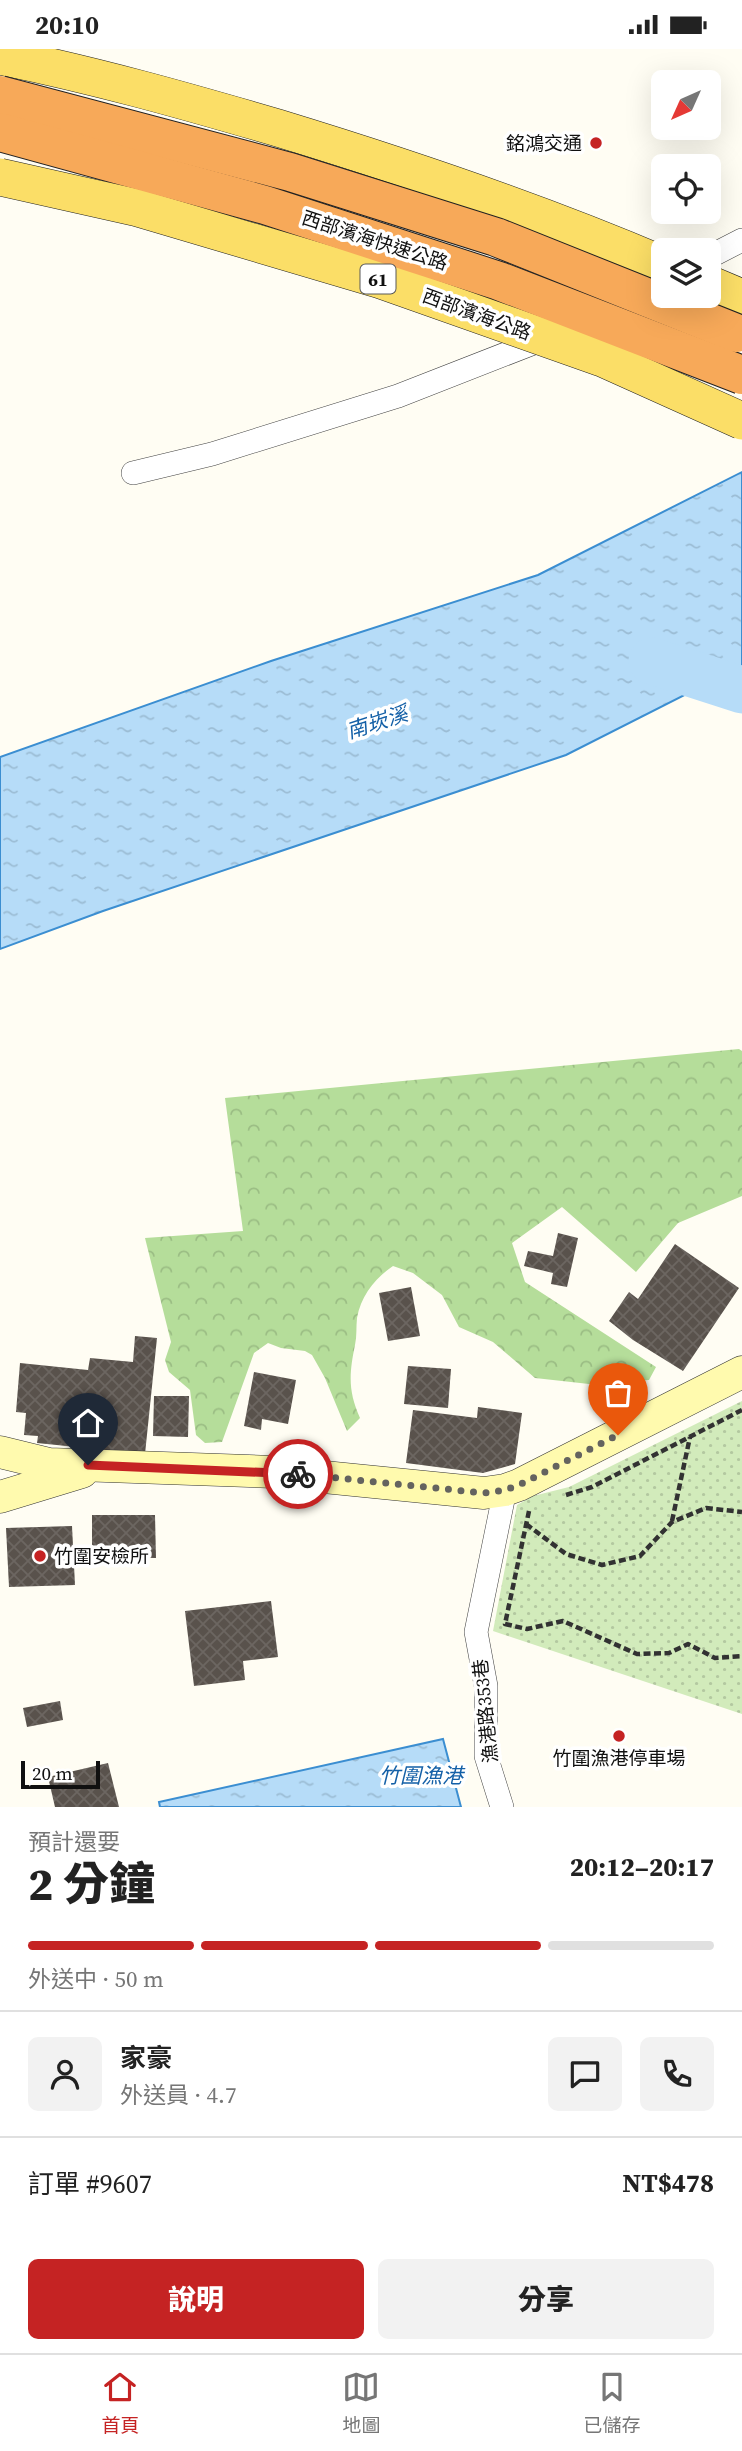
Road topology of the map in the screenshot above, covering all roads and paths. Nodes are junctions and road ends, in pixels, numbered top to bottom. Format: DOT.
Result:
graph roads {
  1 [pos="0,56"];
  2 [pos="0,95"];
  3 [pos="0,132"];
  4 [pos="0,177"];
  5 [pos="742,240"];
  6 [pos="721,251"];
  7 [pos="651,260"];
  8 [pos="651,287"];
  9 [pos="721,297"];
  10 [pos="739,316"];
  11 [pos="742,375"];
  12 [pos="742,421"];
  13 [pos="133,473"];
  14 [pos="742,1372"];
  15 [pos="742,1410"];
  16 [pos="690,1437"];
  17 [pos="0,1452"];
  18 [pos="108,1465"];
  19 [pos="505,1490"];
  20 [pos="565,1496"];
  21 [pos="0,1497"];
  22 [pos="540,1506"];
  23 [pos="742,1512"];
  24 [pos="672,1522"];
  25 [pos="526,1524"];
  26 [pos="742,1656"];
  27 [pos="502,1807"];
  1 -- 7 [label="main road"];
  2 -- 10 [label="highway, 西部濱海快速公路, bridge"];
  3 -- 11 [label="highway, 西部濱海快速公路 / 61, bridge"];
  4 -- 12 [label="main road, 西部濱海公路 / 61, bridge"];
  5 -- 6 [label="street"];
  8 -- 13 [label="street"];
  9 -- 10 [label="main road"];
  14 -- 19 [label="street"];
  15 -- 16 [label="path"];
  16 -- 20 [label="path"];
  16 -- 24 [label="path"];
  17 -- 18 [label="street"];
  18 -- 19 [label="street"];
  18 -- 21 [label="street"];
  19 -- 27 [label="street, 漁港路353巷"];
  22 -- 25 [label="path"];
  23 -- 24 [label="path"];
  24 -- 25 [label="path"];
  25 -- 26 [label="path"];
}
